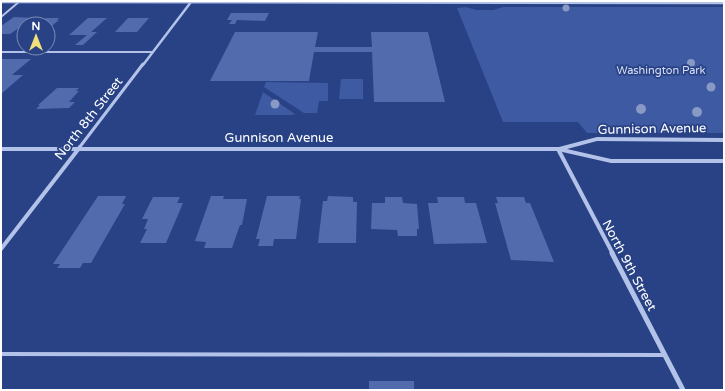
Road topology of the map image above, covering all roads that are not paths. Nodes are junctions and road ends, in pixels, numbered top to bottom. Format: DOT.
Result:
graph roads {
  1 [pos="1,2"];
  2 [pos="19,2"];
  3 [pos="192,2"];
  4 [pos="480,2"];
  5 [pos="724,3"];
  6 [pos="1,17"];
  7 [pos="1,52"];
  8 [pos="152,52"];
  9 [pos="724,140"];
  10 [pos="1,149"];
  11 [pos="77,149"];
  12 [pos="558,149"];
  13 [pos="724,161"];
  14 [pos="1,249"];
  15 [pos="1,354"];
  16 [pos="665,355"];
  17 [pos="683,390"];
  1 -- 2 [label="street"];
  2 -- 3 [label="street"];
  2 -- 6 [label="lane"];
  3 -- 4 [label="street"];
  3 -- 8 [label="street, North 8th Street"];
  4 -- 5 [label="street"];
  7 -- 8 [label="lane"];
  8 -- 11 [label="street, North 8th Street"];
  9 -- 12 [label="street, Gunnison Avenue"];
  10 -- 11 [label="street, Gunnison Avenue"];
  11 -- 12 [label="street, Gunnison Avenue"];
  11 -- 14 [label="street, North 8th Street"];
  12 -- 13 [label="street, Gunnison Avenue"];
  12 -- 16 [label="street, North 9th Street"];
  15 -- 16 [label="lane"];
  16 -- 17 [label="street, North 9th Street"];
}
